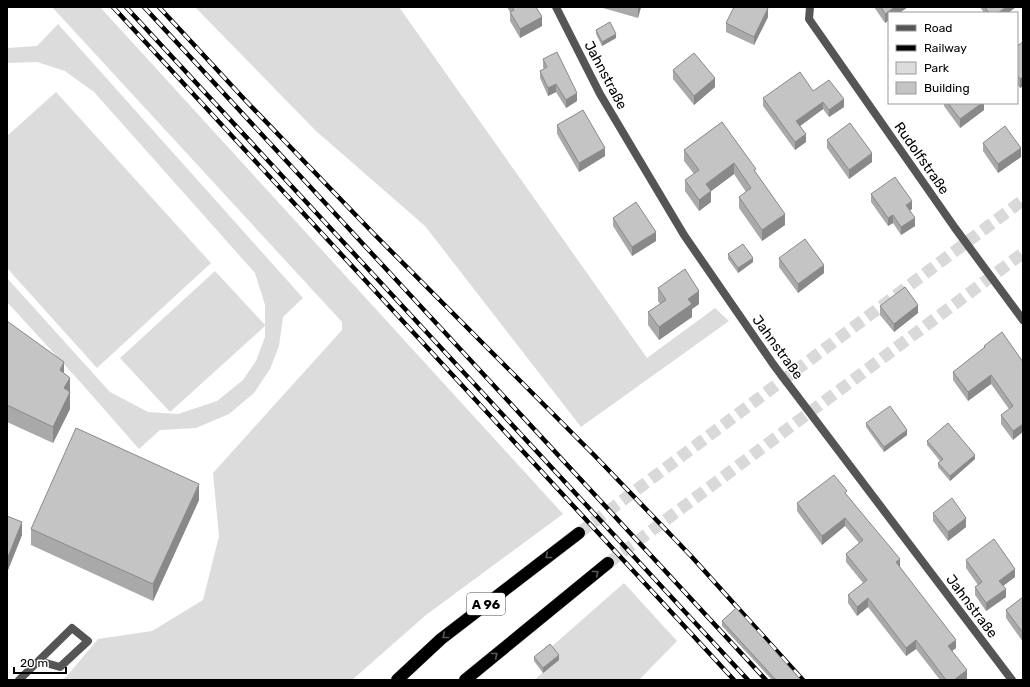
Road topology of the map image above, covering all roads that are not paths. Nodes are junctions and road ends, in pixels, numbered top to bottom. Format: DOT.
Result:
graph roads {
  1 [pos="556,7"];
  2 [pos="810,7"];
  3 [pos="1023,320"];
  4 [pos="579,533"];
  5 [pos="608,563"];
  6 [pos="39,661"];
  7 [pos="19,680"];
  8 [pos="397,680"];
  9 [pos="465,680"];
  10 [pos="1012,680"];
  1 -- 10 [label="street, Jahnstraße"];
  2 -- 3 [label="street, Rudolfstraße"];
  4 -- 8 [label="highway, A 96, one-way"];
  9 -- 5 [label="highway, one-way"];
  6 -- 6 [label="street"];
  6 -- 7 [label="street"];
}
